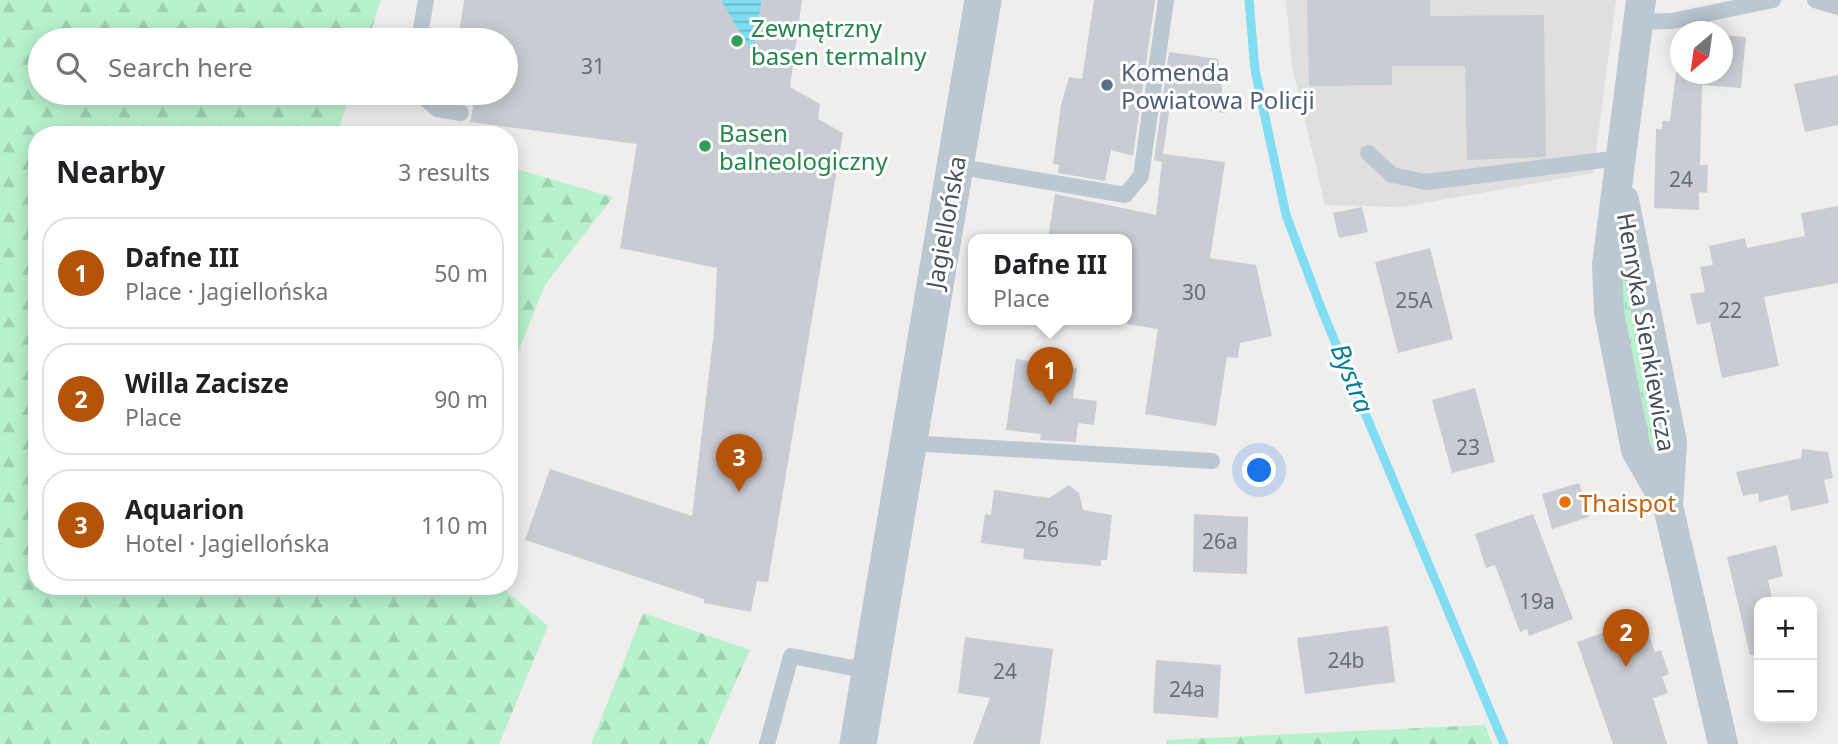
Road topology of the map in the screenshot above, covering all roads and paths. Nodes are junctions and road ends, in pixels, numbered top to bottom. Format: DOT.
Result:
graph roads {
  1 [pos="426,0"];
  2 [pos="983,0"];
  3 [pos="1166,0"];
  4 [pos="1773,0"];
  5 [pos="1815,0"];
  6 [pos="1838,8"];
  7 [pos="1640,11"];
  8 [pos="421,28"];
  9 [pos="432,105"];
  10 [pos="461,113"];
  11 [pos="1368,153"];
  12 [pos="1620,158"];
  13 [pos="955,166"];
  14 [pos="909,443"];
  15 [pos="1212,461"];
  16 [pos="869,671"];
  17 [pos="861,742"];
  18 [pos="767,744"];
  19 [pos="1723,744"];
  1 -- 8 [label="lane"];
  2 -- 13 [label="street, Jagiellońska"];
  3 -- 13 [label="lane"];
  4 -- 7 [label="lane"];
  5 -- 6 [label="lane"];
  7 -- 12 [label="street, Henryka Sienkiewicza"];
  9 -- 10 [label="lane"];
  11 -- 12 [label="lane"];
  12 -- 19 [label="street, Henryka Sienkiewicza"];
  13 -- 14 [label="street, Jagiellońska"];
  14 -- 15 [label="lane"];
  14 -- 16 [label="street, Jagiellońska"];
  16 -- 17 [label="street, Jagiellońska"];
  16 -- 18 [label="lane"];
}
